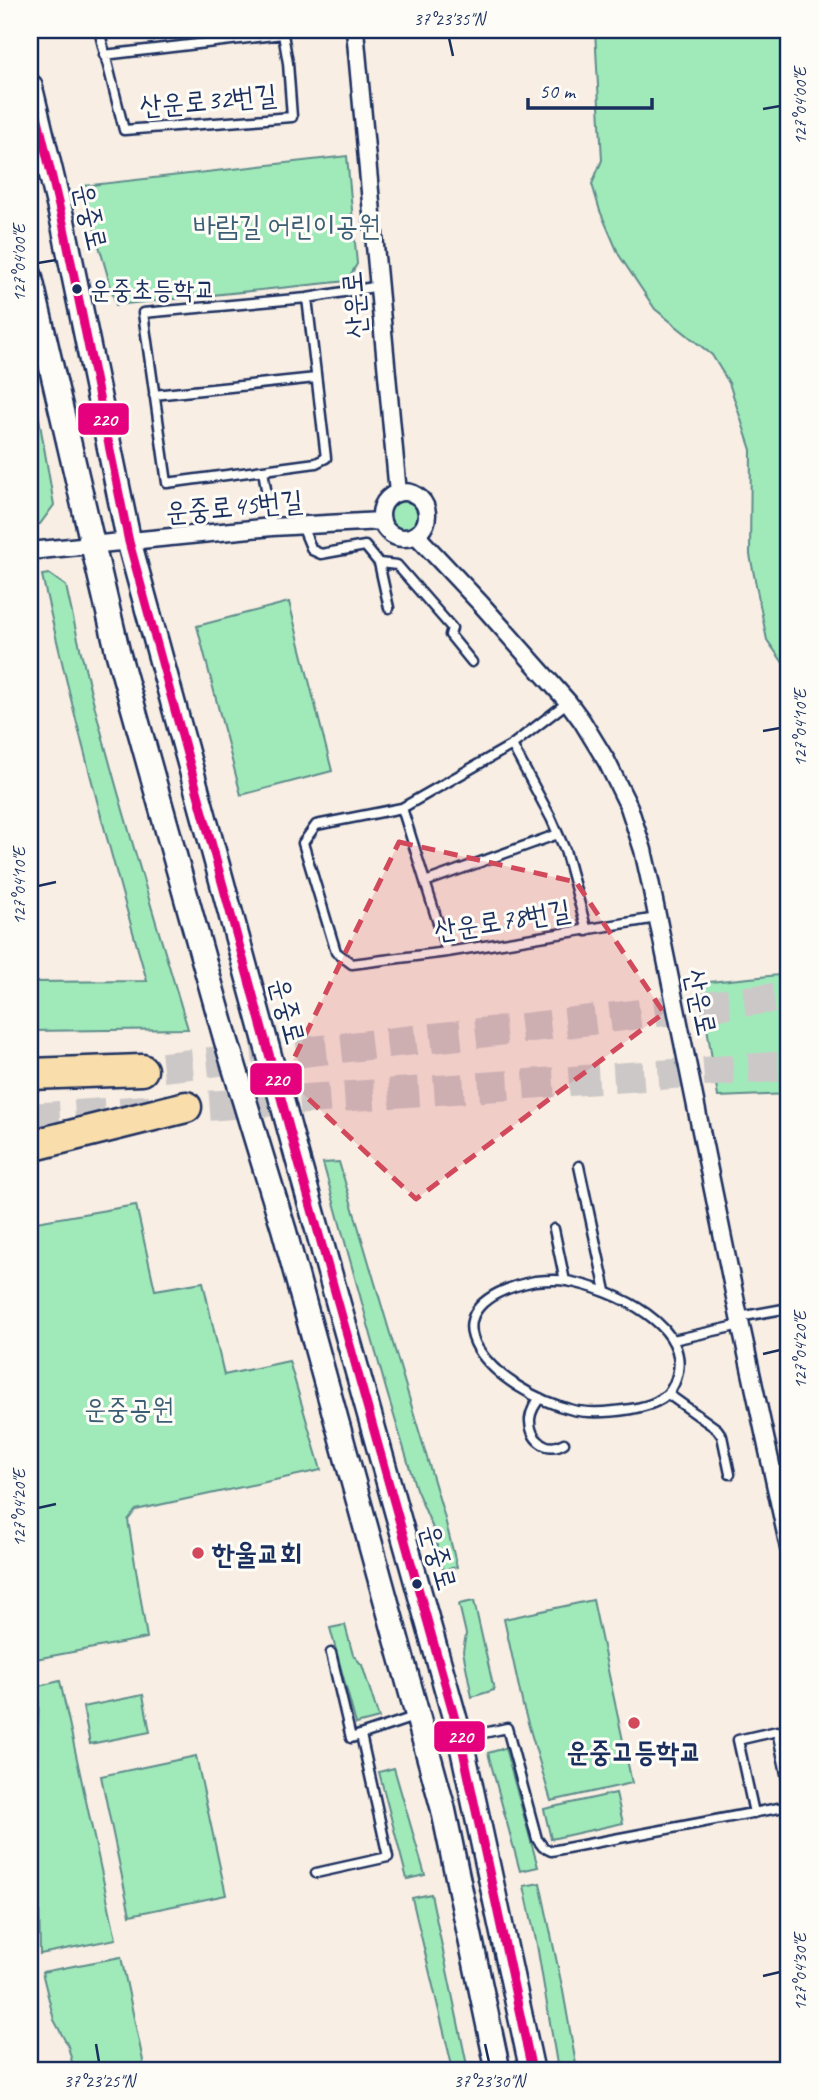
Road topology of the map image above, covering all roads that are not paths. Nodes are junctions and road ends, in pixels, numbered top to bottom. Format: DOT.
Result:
graph roads {
  1 [pos="99,30"];
  2 [pos="355,30"];
  3 [pos="283,32"];
  4 [pos="104,55"];
  5 [pos="30,86"];
  6 [pos="30,276"];
  7 [pos="380,286"];
  8 [pos="307,298"];
  9 [pos="316,378"];
  10 [pos="154,395"];
  11 [pos="263,470"];
  12 [pos="398,493"];
  13 [pos="381,521"];
  14 [pos="302,526"];
  15 [pos="272,527"];
  16 [pos="416,535"];
  17 [pos="129,542"];
  18 [pos="92,546"];
  19 [pos="30,551"];
  20 [pos="379,563"];
  21 [pos="389,608"];
  22 [pos="472,662"];
  23 [pos="568,702"];
  24 [pos="512,745"];
  25 [pos="402,808"];
  26 [pos="558,834"];
  27 [pos="425,882"];
  28 [pos="657,918"];
  29 [pos="587,930"];
  30 [pos="447,953"];
  31 [pos="142,1070"];
  32 [pos="30,1074"];
  33 [pos="186,1107"];
  34 [pos="30,1146"];
  35 [pos="579,1166"];
  36 [pos="554,1228"];
  37 [pos="565,1281"];
  38 [pos="606,1291"];
  39 [pos="789,1308"];
  40 [pos="740,1321"];
  41 [pos="673,1339"];
  42 [pos="668,1394"];
  43 [pos="540,1398"];
  44 [pos="564,1443"];
  45 [pos="730,1474"];
  46 [pos="789,1548"];
  47 [pos="331,1653"];
  48 [pos="417,1716"];
  49 [pos="361,1735"];
  50 [pos="460,1737"];
  51 [pos="425,1745"];
  52 [pos="789,1788"];
  53 [pos="789,1806"];
  54 [pos="754,1813"];
  55 [pos="316,1873"];
  56 [pos="498,2070"];
  57 [pos="532,2070"];
  1 -- 4 [label="lane, 산운로32번길"];
  2 -- 7 [label="street, 산운로"];
  3 -- 4 [label="lane, 산운로32번길"];
  3 -- 4 [label="lane, 산운로32번길"];
  5 -- 17 [label="main road, 운중로"];
  6 -- 18 [label="main road"];
  7 -- 8 [label="lane"];
  7 -- 12 [label="street, 산운로"];
  8 -- 9 [label="lane"];
  8 -- 10 [label="lane"];
  9 -- 10 [label="lane"];
  9 -- 11 [label="lane"];
  10 -- 11 [label="lane"];
  11 -- 15 [label="lane"];
  12 -- 13 [label="street"];
  12 -- 16 [label="street"];
  13 -- 14 [label="street, 운중로45번길"];
  13 -- 16 [label="street"];
  14 -- 15 [label="street, 운중로45번길"];
  14 -- 20 [label="lane"];
  15 -- 17 [label="street, 운중로45번길"];
  16 -- 23 [label="street, 산운로"];
  17 -- 18 [label="street, 운중로45번길"];
  17 -- 50 [label="main road, 운중로"];
  18 -- 19 [label="street, 운중로45번길"];
  18 -- 48 [label="main road"];
  20 -- 21 [label="lane"];
  20 -- 22 [label="lane"];
  23 -- 24 [label="lane"];
  23 -- 28 [label="street, 산운로"];
  24 -- 25 [label="lane"];
  24 -- 26 [label="lane"];
  25 -- 27 [label="lane"];
  25 -- 30 [label="lane, 산운로78번길"];
  26 -- 27 [label="lane"];
  26 -- 29 [label="lane"];
  27 -- 30 [label="lane"];
  28 -- 29 [label="lane, 산운로78번길"];
  28 -- 40 [label="street, 산운로"];
  29 -- 30 [label="lane, 산운로78번길"];
  31 -- 32 [label="highway"];
  33 -- 34 [label="highway"];
  35 -- 38 [label="lane"];
  36 -- 37 [label="lane"];
  37 -- 38 [label="lane"];
  37 -- 43 [label="lane"];
  38 -- 41 [label="lane"];
  39 -- 40 [label="lane"];
  40 -- 41 [label="lane"];
  40 -- 46 [label="street, 산운로"];
  41 -- 42 [label="lane"];
  42 -- 43 [label="lane"];
  42 -- 45 [label="lane"];
  43 -- 44 [label="lane"];
  47 -- 49 [label="lane"];
  48 -- 49 [label="lane"];
  48 -- 51 [label="main road"];
  49 -- 55 [label="lane"];
  50 -- 51 [label="lane"];
  50 -- 54 [label="lane"];
  50 -- 57 [label="main road, 운중로"];
  51 -- 56 [label="main road"];
  52 -- 54 [label="lane"];
  53 -- 54 [label="lane"];
}
